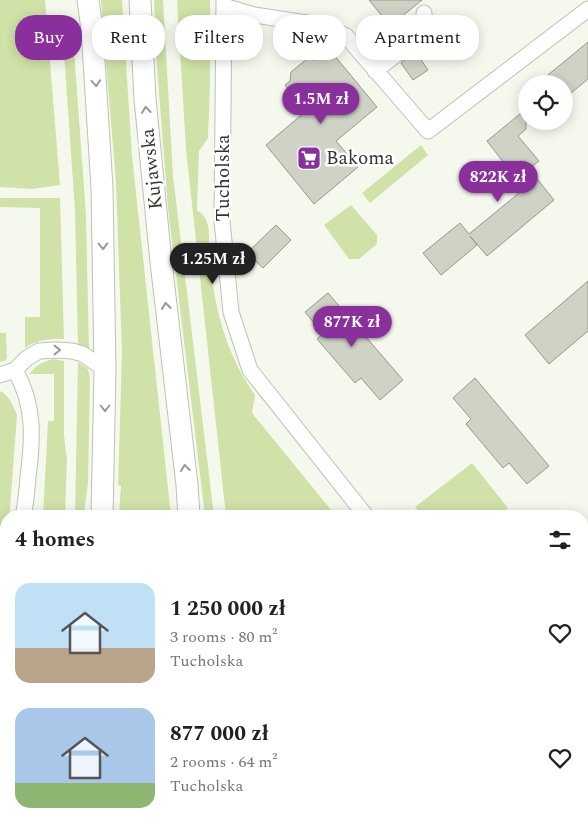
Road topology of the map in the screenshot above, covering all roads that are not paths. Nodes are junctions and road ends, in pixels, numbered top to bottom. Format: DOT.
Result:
graph roads {
  1 [pos="88,0"];
  2 [pos="140,0"];
  3 [pos="224,3"];
  4 [pos="588,9"];
  5 [pos="424,13"];
  6 [pos="375,71"];
  7 [pos="15,370"];
  8 [pos="105,370"];
  9 [pos="0,375"];
  10 [pos="24,510"];
  11 [pos="102,510"];
  12 [pos="188,510"];
  13 [pos="361,510"];
  1 -- 8 [label="main road, one-way"];
  12 -- 2 [label="main road, Kujawska, one-way"];
  3 -- 6 [label="street, Tucholska"];
  3 -- 13 [label="street, Tucholska"];
  4 -- 6 [label="street, Tucholska"];
  5 -- 6 [label="street"];
  7 -- 8 [label="street, one-way"];
  7 -- 9 [label="street"];
  7 -- 10 [label="street"];
  8 -- 11 [label="main road, one-way"];
}
